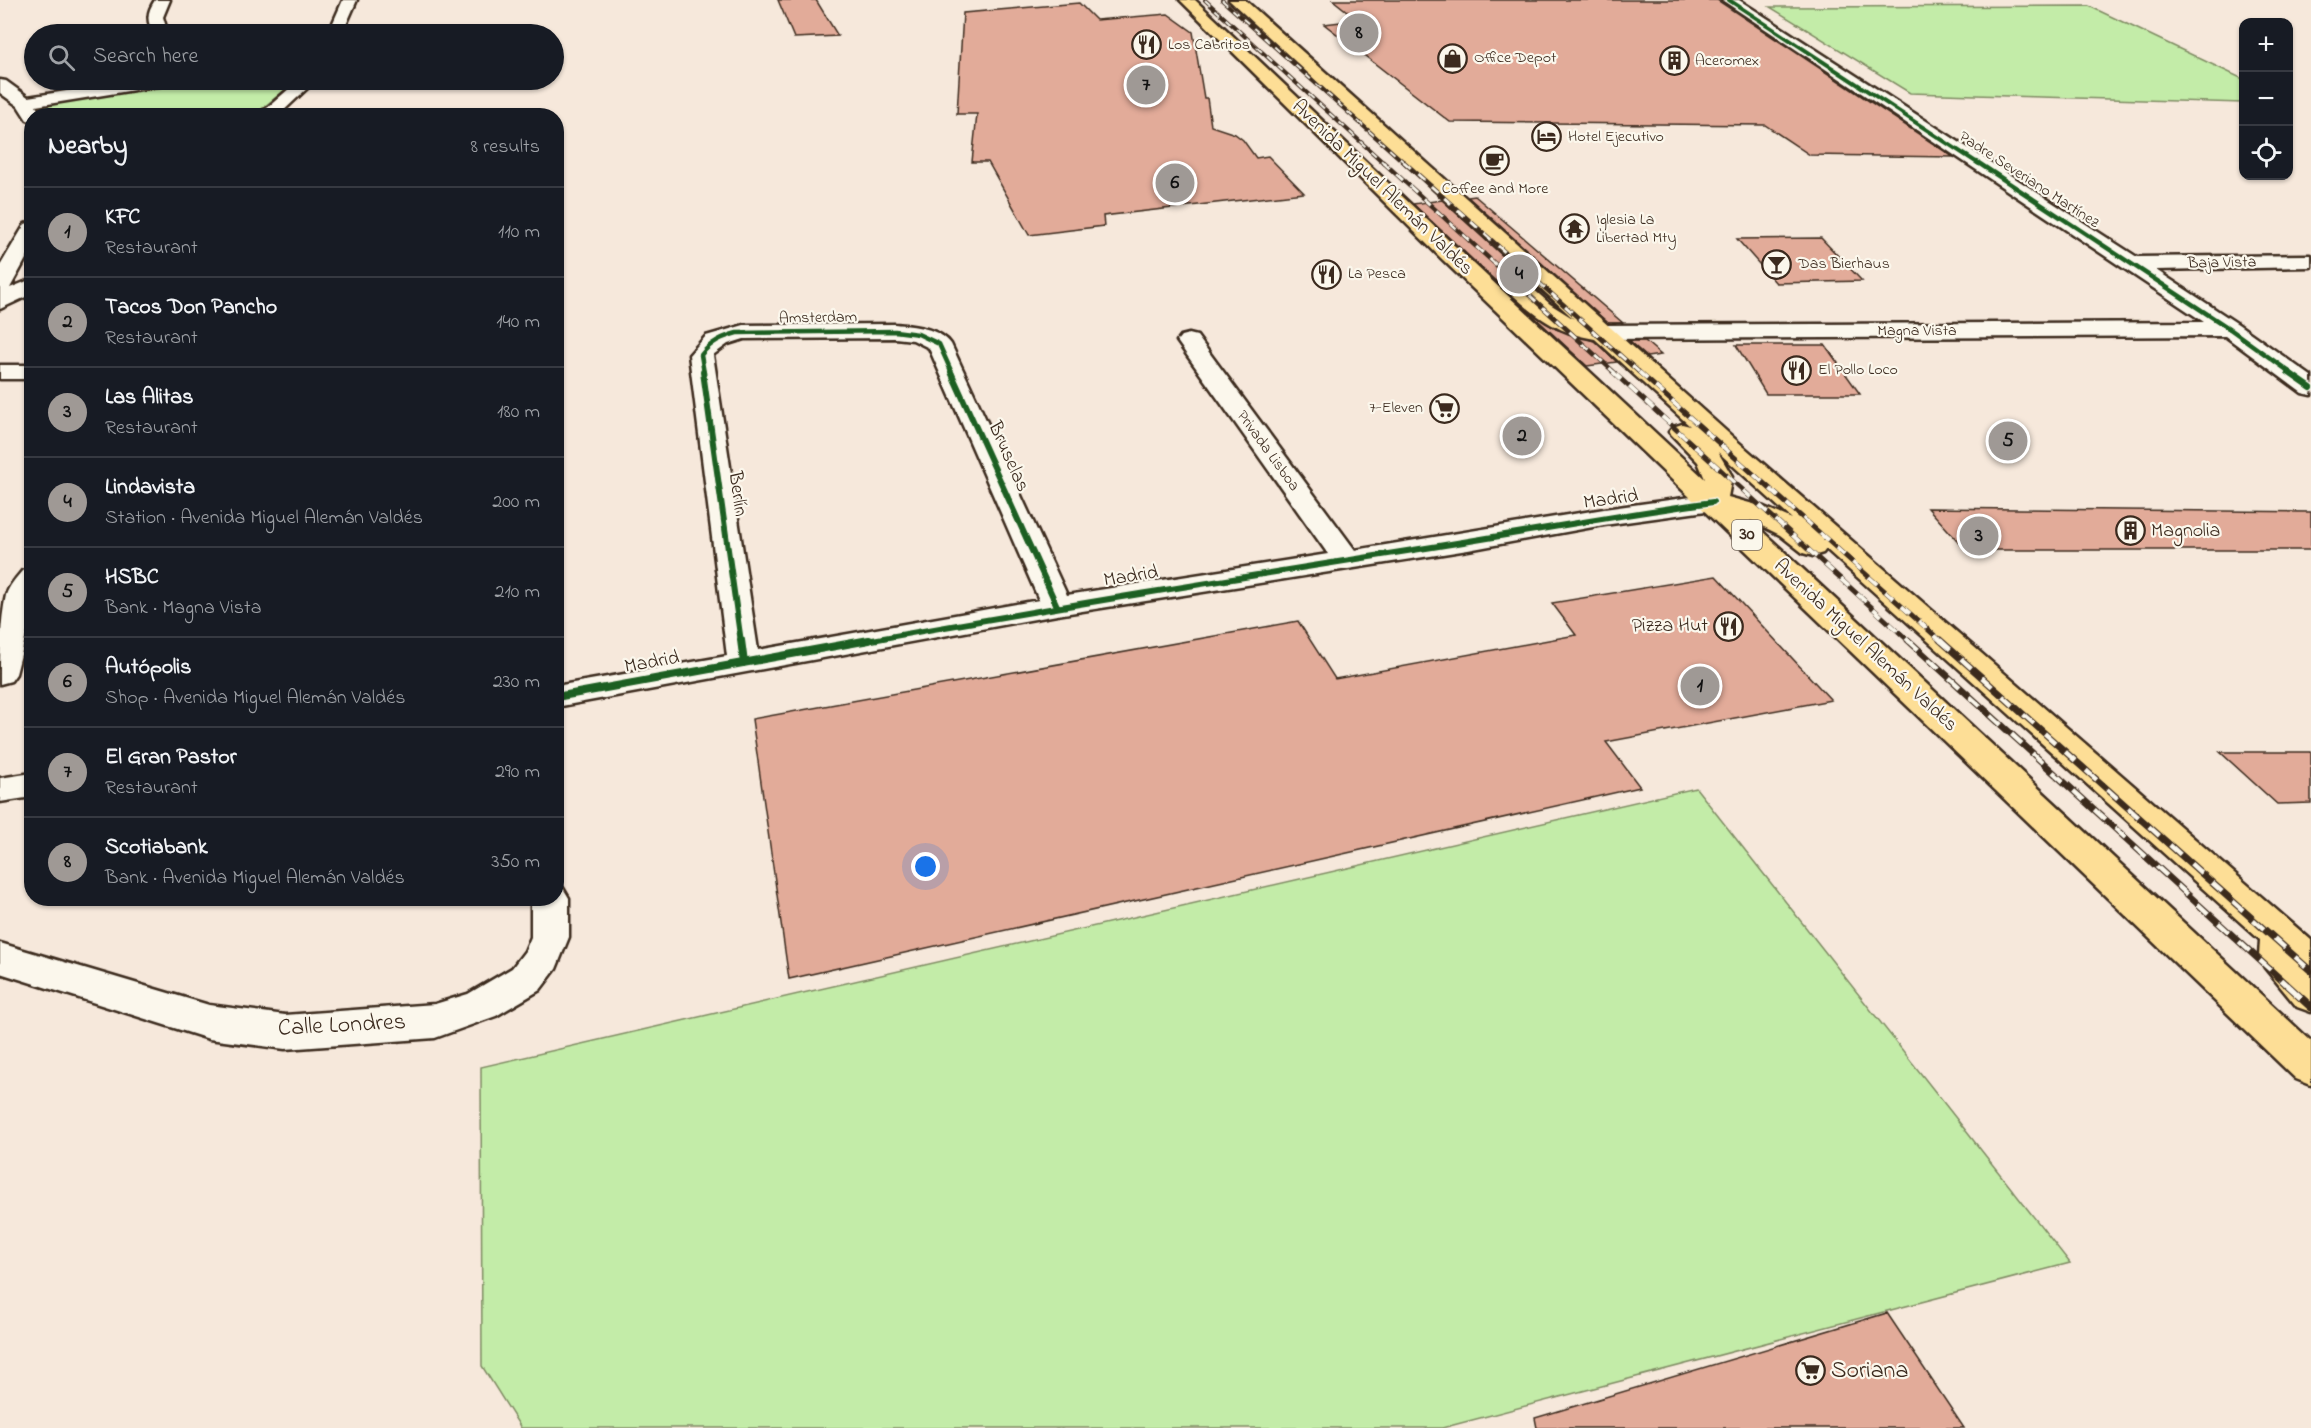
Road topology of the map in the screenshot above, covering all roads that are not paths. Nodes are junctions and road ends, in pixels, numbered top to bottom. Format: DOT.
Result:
graph roads {
  1 [pos="163,0"];
  2 [pos="350,0"];
  3 [pos="1187,0"];
  4 [pos="1236,0"];
  5 [pos="1730,0"];
  6 [pos="155,24"];
  7 [pos="339,24"];
  8 [pos="0,85"];
  9 [pos="118,90"];
  10 [pos="297,90"];
  11 [pos="28,108"];
  12 [pos="34,108"];
  13 [pos="276,108"];
  14 [pos="24,242"];
  15 [pos="1451,255"];
  16 [pos="2311,261"];
  17 [pos="2132,264"];
  18 [pos="0,286"];
  19 [pos="24,289"];
  20 [pos="0,302"];
  21 [pos="2230,329"];
  22 [pos="1603,332"];
  23 [pos="918,334"];
  24 [pos="720,337"];
  25 [pos="1189,342"];
  26 [pos="1635,363"];
  27 [pos="0,372"];
  28 [pos="24,372"];
  29 [pos="2308,382"];
  30 [pos="1713,502"];
  31 [pos="1347,560"];
  32 [pos="24,589"];
  33 [pos="1057,606"];
  34 [pos="1937,631"];
  35 [pos="744,663"];
  36 [pos="0,674"];
  37 [pos="564,696"];
  38 [pos="24,786"];
  39 [pos="0,790"];
  40 [pos="549,906"];
  41 [pos="2278,933"];
  42 [pos="0,958"];
  43 [pos="2311,963"];
  44 [pos="2311,996"];
  45 [pos="2311,1067"];
  1 -- 6 [label="street"];
  2 -- 7 [label="street"];
  3 -- 15 [label="highway, Avenida Miguel Alemán Valdés / 30"];
  4 -- 22 [label="highway, Avenida Miguel Alemán Valdés"];
  5 -- 17 [label="street, Padre Severiano Martínez"];
  8 -- 11 [label="street"];
  9 -- 12 [label="street"];
  10 -- 13 [label="street"];
  14 -- 18 [label="street"];
  15 -- 22 [label="highway"];
  15 -- 30 [label="highway, Avenida Miguel Alemán Valdés / 30"];
  16 -- 17 [label="street, Baja Vista"];
  17 -- 21 [label="street, Padre Severiano Martínez"];
  19 -- 20 [label="street"];
  21 -- 22 [label="street, Magna Vista"];
  21 -- 29 [label="street, Padre Severiano Martínez"];
  22 -- 26 [label="highway, Avenida Miguel Alemán Valdés"];
  23 -- 24 [label="street, Amsterdam"];
  23 -- 33 [label="street, Bruselas"];
  24 -- 35 [label="street, Berlín"];
  25 -- 31 [label="street, Privada Lisboa"];
  26 -- 30 [label="highway"];
  26 -- 34 [label="highway, Avenida Miguel Alemán Valdés"];
  27 -- 28 [label="street"];
  30 -- 31 [label="street, Madrid"];
  30 -- 34 [label="highway"];
  30 -- 45 [label="highway, Avenida Miguel Alemán Valdés / 30"];
  31 -- 33 [label="street, Madrid"];
  32 -- 36 [label="street"];
  33 -- 35 [label="street, Madrid"];
  34 -- 41 [label="highway, Avenida Miguel Alemán Valdés"];
  35 -- 37 [label="street, Madrid"];
  38 -- 39 [label="street"];
  40 -- 42 [label="street, Calle Londres"];
  41 -- 43 [label="highway, Avenida Miguel Alemán Valdés"];
  41 -- 44 [label="highway"];
}
